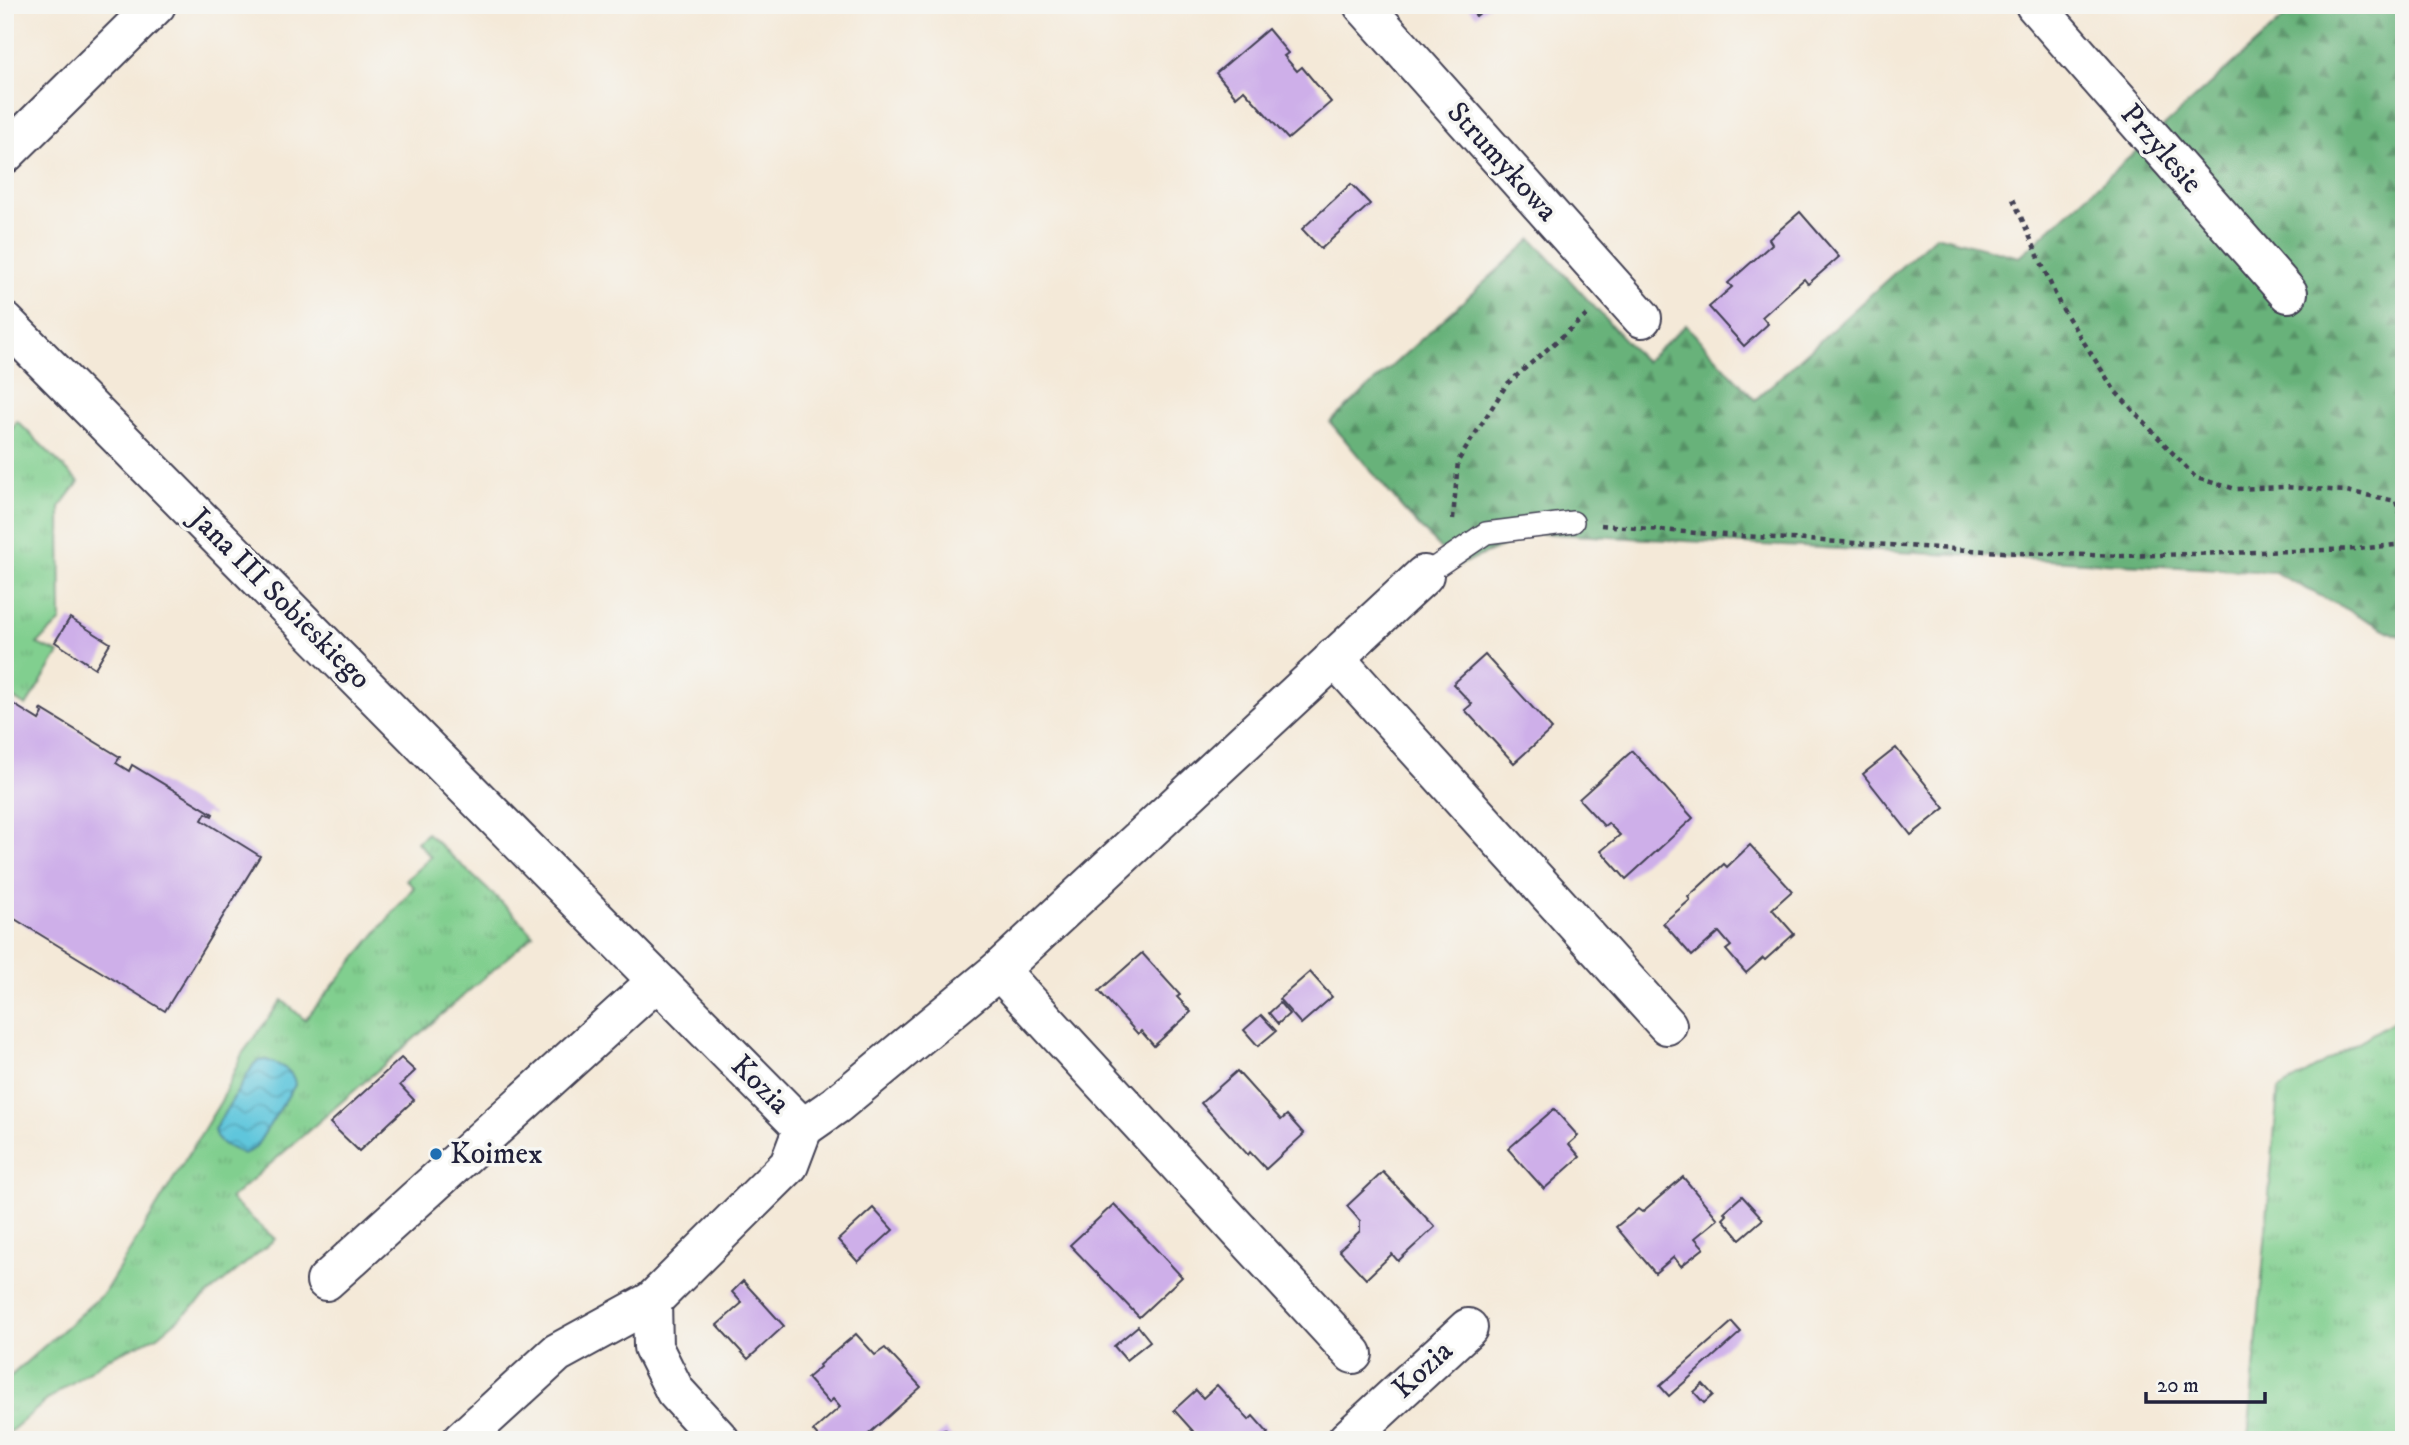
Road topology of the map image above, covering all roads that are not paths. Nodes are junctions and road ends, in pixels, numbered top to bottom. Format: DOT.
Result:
graph roads {
  1 [pos="156,5"];
  2 [pos="1363,5"];
  3 [pos="2035,5"];
  4 [pos="5,154"];
  5 [pos="2288,293"];
  6 [pos="1642,318"];
  7 [pos="5,322"];
  8 [pos="1573,522"];
  9 [pos="1436,566"];
  10 [pos="1334,657"];
  11 [pos="554,876"];
  12 [pos="999,970"];
  13 [pos="657,981"];
  14 [pos="1667,1025"];
  15 [pos="803,1128"];
  16 [pos="326,1281"];
  17 [pos="652,1301"];
  18 [pos="1468,1328"];
  19 [pos="1353,1354"];
  20 [pos="462,1440"];
  21 [pos="720,1440"];
  22 [pos="1347,1440"];
  1 -- 4 [label="street"];
  2 -- 6 [label="street, Strumykowa"];
  3 -- 5 [label="street, Przylesie"];
  7 -- 11 [label="street, Jana III Sobieskiego"];
  8 -- 9 [label="lane"];
  9 -- 10 [label="street"];
  10 -- 12 [label="street"];
  10 -- 14 [label="street"];
  11 -- 13 [label="street, Kozia"];
  12 -- 15 [label="street"];
  12 -- 19 [label="street"];
  13 -- 15 [label="street, Kozia"];
  13 -- 16 [label="street"];
  15 -- 17 [label="street, Kozia"];
  17 -- 20 [label="street, Kozia"];
  17 -- 21 [label="street"];
  18 -- 22 [label="street, Kozia"];
}
